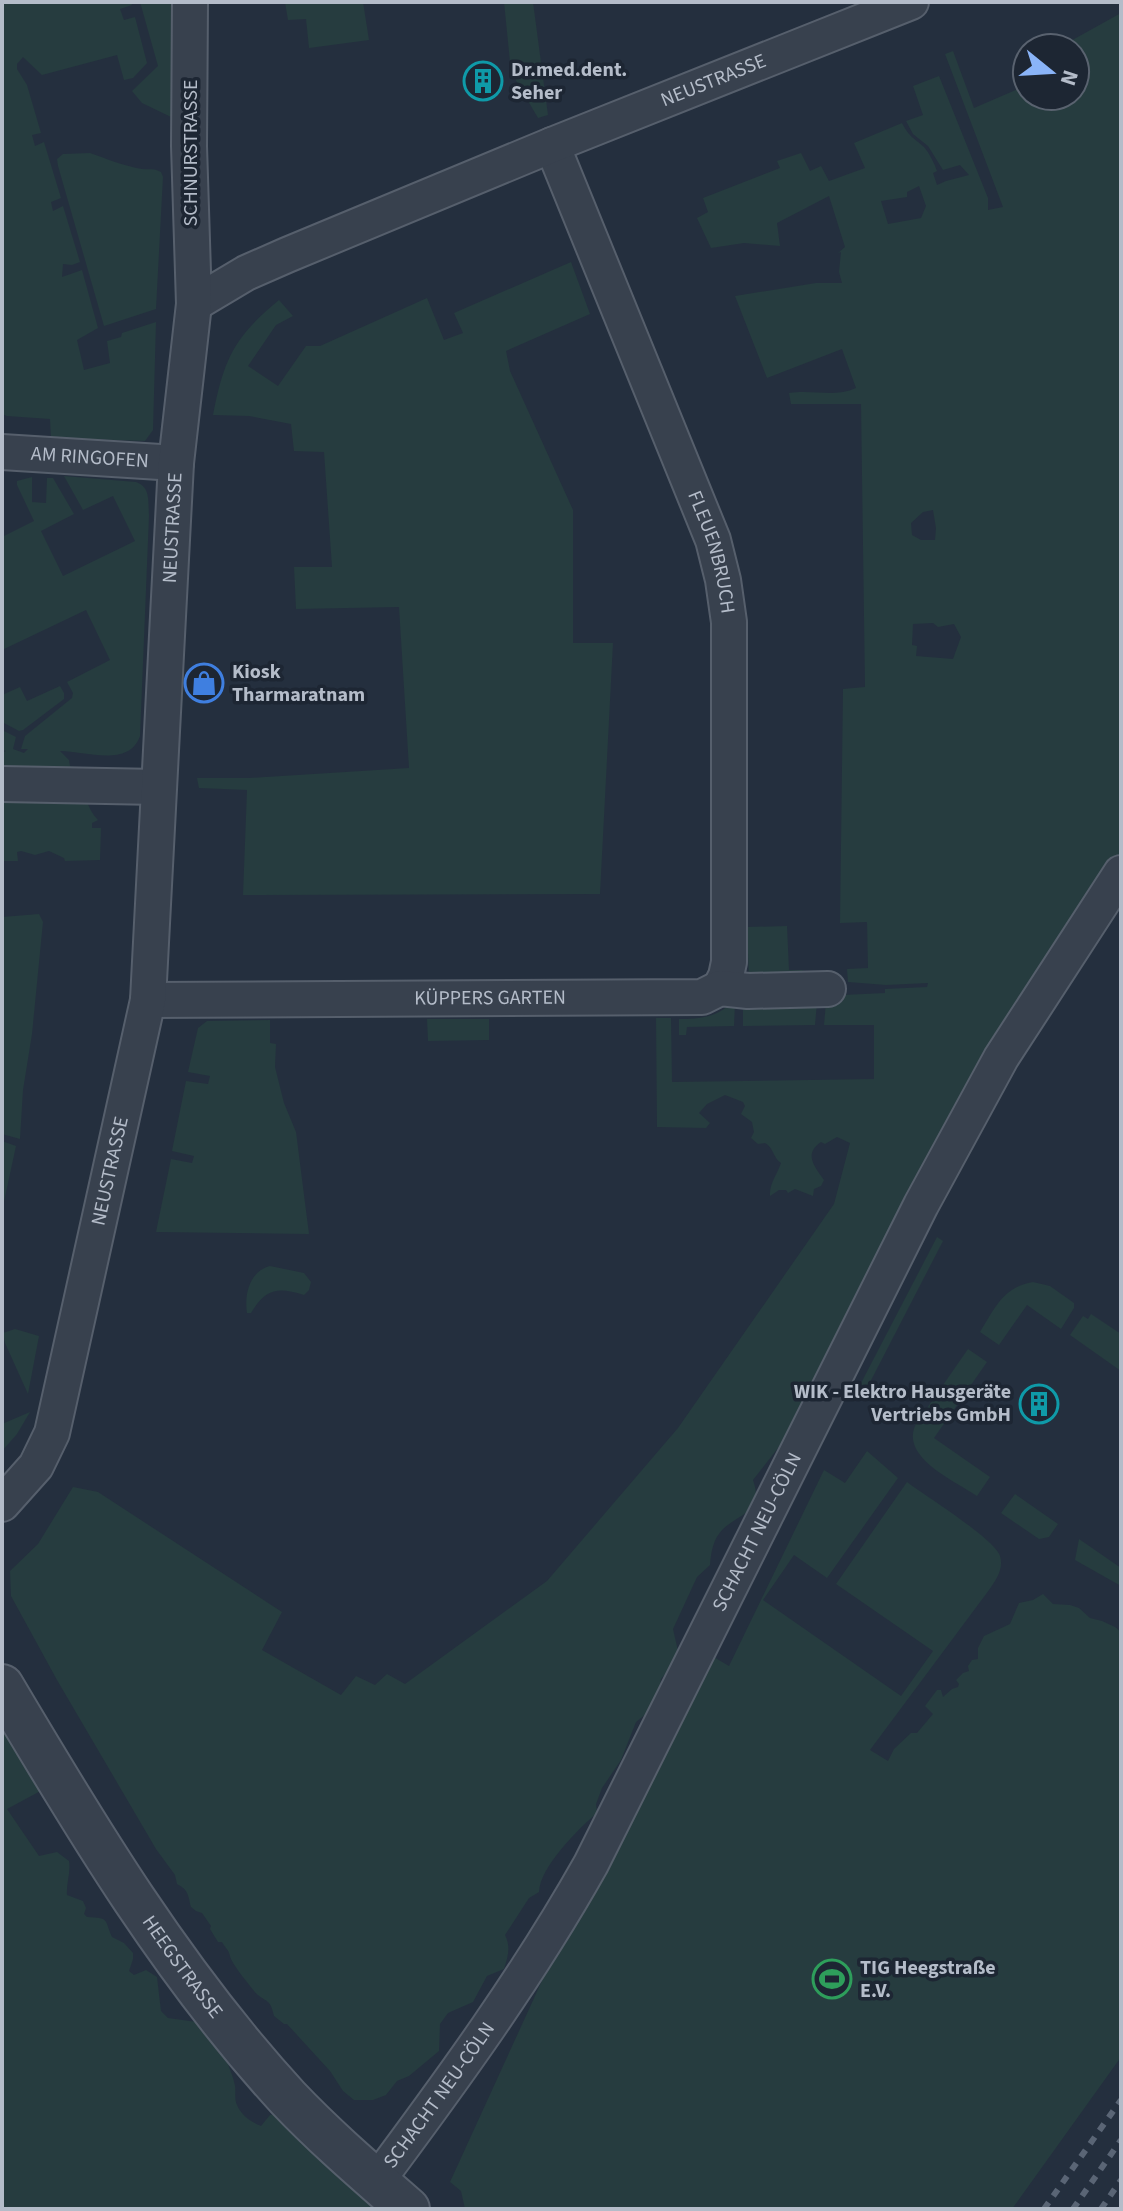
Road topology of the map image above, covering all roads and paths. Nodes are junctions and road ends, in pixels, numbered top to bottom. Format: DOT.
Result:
graph roads {
  1 [pos="190,2"];
  2 [pos="911,2"];
  3 [pos="552,145"];
  4 [pos="194,304"];
  5 [pos="2,452"];
  6 [pos="176,463"];
  7 [pos="2,784"];
  8 [pos="158,787"];
  9 [pos="1121,873"];
  10 [pos="720,988"];
  11 [pos="828,989"];
  12 [pos="148,1000"];
  13 [pos="2,1504"];
  14 [pos="2,1686"];
  15 [pos="377,2181"];
  16 [pos="408,2209"];
  1 -- 4 [label="street, SCHNURSTRASSE"];
  2 -- 3 [label="street, NEUSTRASSE"];
  3 -- 4 [label="street, NEUSTRASSE"];
  3 -- 10 [label="street, FLEUENBRUCH"];
  4 -- 6 [label="street, NEUSTRASSE"];
  5 -- 6 [label="street, AM RINGOFEN"];
  6 -- 8 [label="street, NEUSTRASSE"];
  7 -- 8 [label="street"];
  8 -- 12 [label="street, NEUSTRASSE"];
  9 -- 15 [label="street, SCHACHT NEU-CÖLN"];
  10 -- 11 [label="street, KÜPPERS GARTEN"];
  10 -- 12 [label="street, KÜPPERS GARTEN"];
  12 -- 13 [label="street, NEUSTRASSE"];
  14 -- 15 [label="street, HEEGSTRASSE"];
  15 -- 16 [label="street, HEEGSTRASSE"];
}
